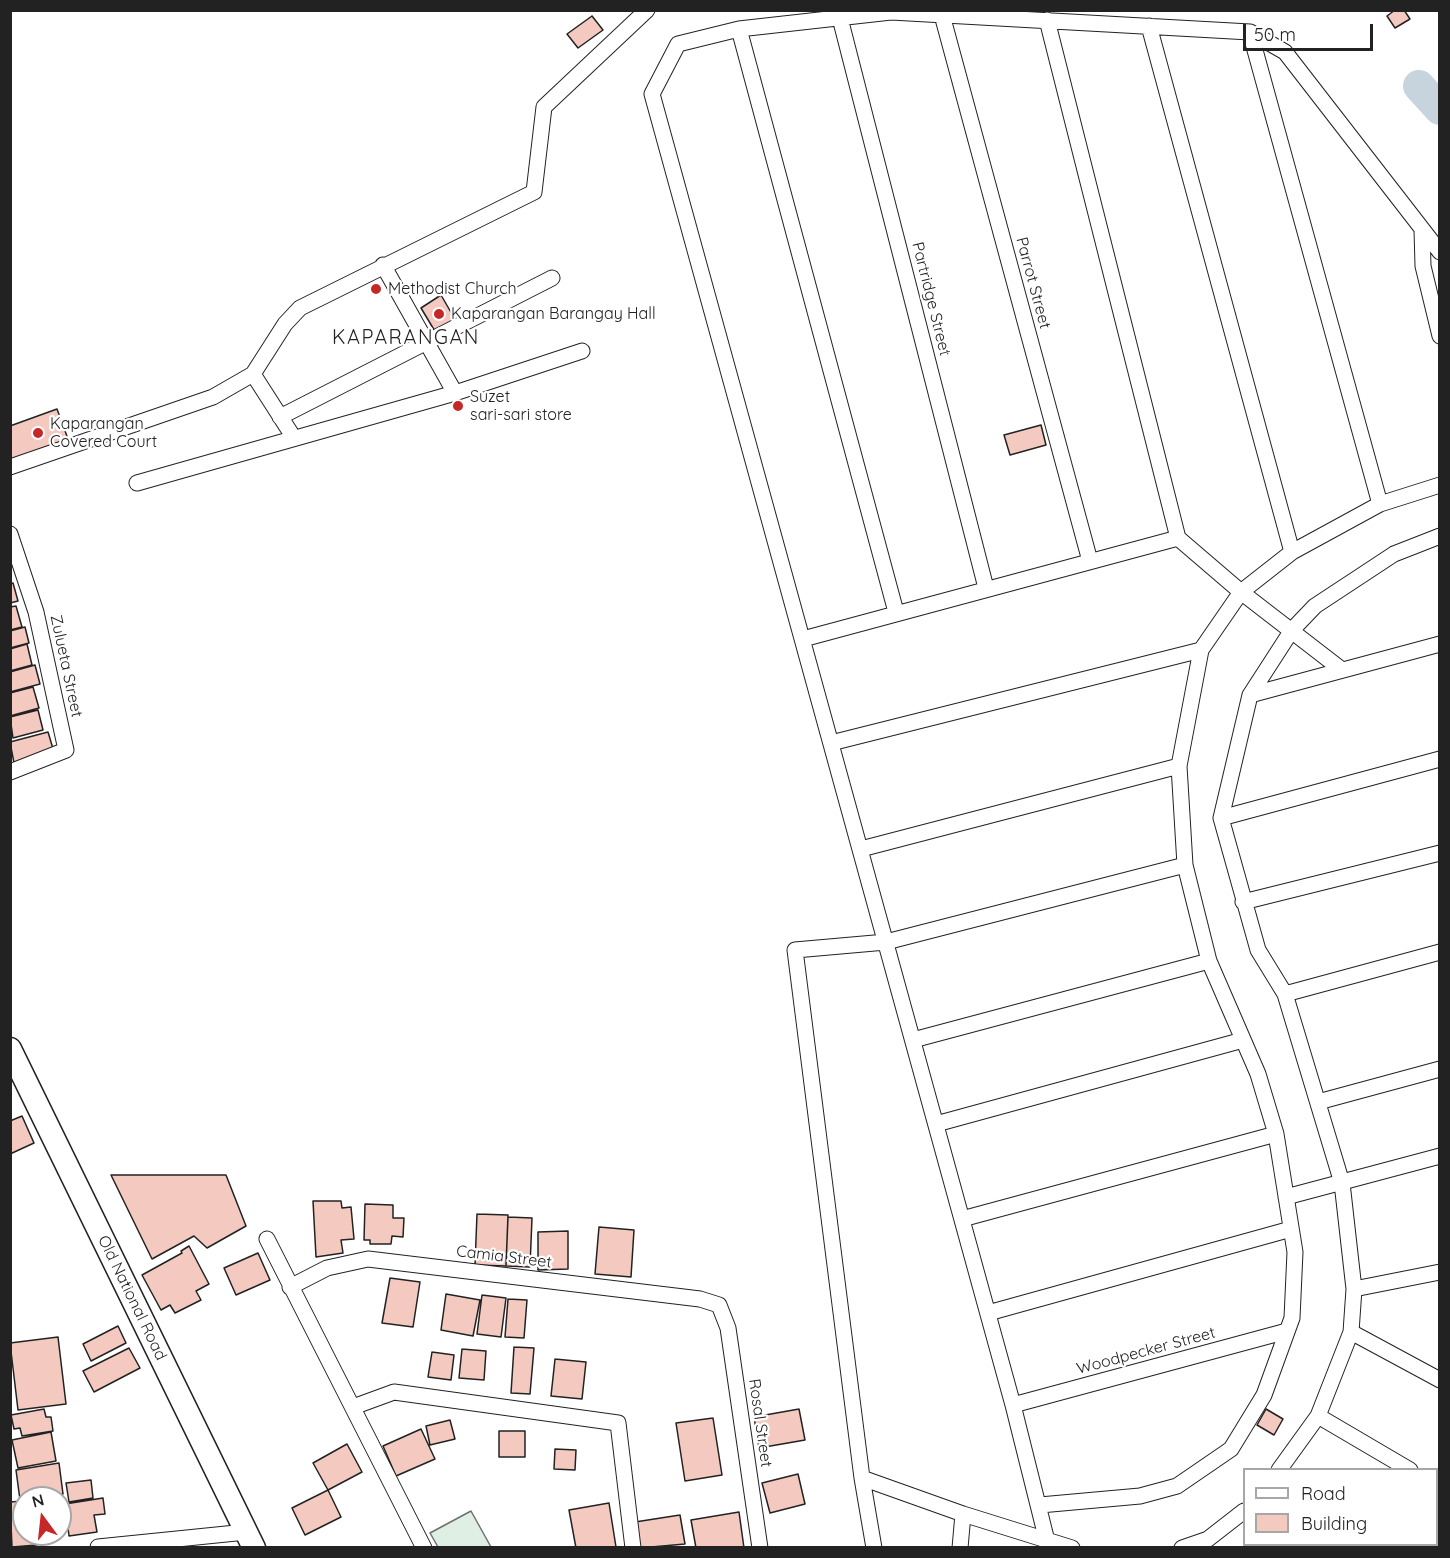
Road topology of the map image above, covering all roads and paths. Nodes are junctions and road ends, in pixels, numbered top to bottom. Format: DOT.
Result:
graph roads {
  1 [pos="647,10"];
  2 [pos="942,15"];
  3 [pos="840,18"];
  4 [pos="1047,20"];
  5 [pos="1149,26"];
  6 [pos="739,28"];
  7 [pos="1250,32"];
  8 [pos="1422,230"];
  9 [pos="1440,252"];
  10 [pos="383,265"];
  11 [pos="552,278"];
  12 [pos="1440,336"];
  13 [pos="428,343"];
  14 [pos="582,351"];
  15 [pos="253,374"];
  16 [pos="455,393"];
  17 [pos="280,417"];
  18 [pos="294,438"];
  19 [pos="10,467"];
  20 [pos="137,483"];
  21 [pos="1440,485"];
  22 [pos="1380,504"];
  23 [pos="10,534"];
  24 [pos="1440,536"];
  25 [pos="1178,538"];
  26 [pos="1292,552"];
  27 [pos="1090,561"];
  28 [pos="986,588"];
  29 [pos="1241,592"];
  30 [pos="896,612"];
  31 [pos="1292,630"];
  32 [pos="803,639"];
  33 [pos="1440,644"];
  34 [pos="1201,650"];
  35 [pos="1342,670"];
  36 [pos="1250,695"];
  37 [pos="831,743"];
  38 [pos="1440,759"];
  39 [pos="1179,766"];
  40 [pos="10,771"];
  41 [pos="1221,818"];
  42 [pos="861,849"];
  43 [pos="1440,853"];
  44 [pos="1185,865"];
  45 [pos="1243,902"];
  46 [pos="886,942"];
  47 [pos="1440,952"];
  48 [pos="1209,961"];
  49 [pos="1285,994"];
  50 [pos="913,1040"];
  51 [pos="1243,1040"];
  52 [pos="10,1049"];
  53 [pos="1440,1069"];
  54 [pos="1318,1102"];
  55 [pos="936,1124"];
  56 [pos="1276,1134"];
  57 [pos="1440,1156"];
  58 [pos="1342,1183"];
  59 [pos="1286,1197"];
  60 [pos="963,1220"];
  61 [pos="1291,1229"];
  62 [pos="267,1239"];
  63 [pos="1440,1272"];
  64 [pos="290,1287"];
  65 [pos="1354,1289"];
  66 [pos="719,1305"];
  67 [pos="988,1313"];
  68 [pos="1287,1332"];
  69 [pos="1351,1332"];
  70 [pos="1440,1380"];
  71 [pos="1013,1405"];
  72 [pos="353,1407"];
  73 [pos="1318,1416"];
  74 [pos="1280,1468"];
  75 [pos="1407,1468"];
  76 [pos="862,1478"];
  77 [pos="1040,1505"];
  78 [pos="1243,1513"];
  79 [pos="963,1514"];
  80 [pos="250,1540"];
  81 [pos="1047,1541"];
  82 [pos="1210,1543"];
  83 [pos="98,1546"];
  84 [pos="1069,1547"];
  85 [pos="424,1548"];
  86 [pos="633,1548"];
  87 [pos="760,1548"];
  88 [pos="874,1548"];
  89 [pos="960,1548"];
  90 [pos="1182,1548"];
  1 -- 10 [label="street"];
  2 -- 3 [label="street"];
  2 -- 4 [label="street"];
  2 -- 27 [label="street, Parrot Street"];
  3 -- 6 [label="street"];
  3 -- 28 [label="street, Partridge Street"];
  4 -- 5 [label="street"];
  4 -- 25 [label="street"];
  5 -- 7 [label="street"];
  5 -- 26 [label="street"];
  6 -- 30 [label="street"];
  6 -- 32 [label="street"];
  7 -- 8 [label="street"];
  7 -- 22 [label="street"];
  8 -- 9 [label="street"];
  8 -- 12 [label="street"];
  10 -- 13 [label="street"];
  10 -- 15 [label="street"];
  11 -- 13 [label="street"];
  13 -- 16 [label="street"];
  13 -- 17 [label="street"];
  14 -- 16 [label="street"];
  15 -- 17 [label="street"];
  15 -- 19 [label="street"];
  16 -- 18 [label="street"];
  17 -- 18 [label="street"];
  18 -- 20 [label="street"];
  21 -- 22 [label="street"];
  22 -- 26 [label="street"];
  23 -- 40 [label="street, Zulueta Street"];
  24 -- 31 [label="street"];
  25 -- 27 [label="street"];
  25 -- 29 [label="street"];
  26 -- 29 [label="street"];
  27 -- 28 [label="street"];
  28 -- 30 [label="street"];
  29 -- 31 [label="street"];
  29 -- 34 [label="street"];
  30 -- 32 [label="street"];
  31 -- 35 [label="street"];
  31 -- 36 [label="street"];
  32 -- 37 [label="street"];
  33 -- 35 [label="street"];
  34 -- 37 [label="street"];
  34 -- 39 [label="street"];
  35 -- 36 [label="street"];
  36 -- 41 [label="street"];
  37 -- 42 [label="street"];
  38 -- 41 [label="street"];
  39 -- 42 [label="street"];
  39 -- 44 [label="street"];
  41 -- 45 [label="street"];
  42 -- 46 [label="street"];
  43 -- 45 [label="street"];
  44 -- 46 [label="street"];
  44 -- 48 [label="street"];
  45 -- 49 [label="street"];
  46 -- 50 [label="street"];
  46 -- 76 [label="street"];
  47 -- 49 [label="street"];
  48 -- 50 [label="street"];
  48 -- 51 [label="street"];
  49 -- 54 [label="street"];
  50 -- 55 [label="street"];
  51 -- 55 [label="street"];
  51 -- 56 [label="street"];
  52 -- 80 [label="main road, Old National Road"];
  53 -- 54 [label="street"];
  54 -- 58 [label="street"];
  55 -- 60 [label="street"];
  56 -- 59 [label="street"];
  56 -- 60 [label="street"];
  57 -- 58 [label="street"];
  58 -- 59 [label="street"];
  58 -- 65 [label="street"];
  59 -- 61 [label="street"];
  60 -- 67 [label="street"];
  61 -- 67 [label="street"];
  61 -- 68 [label="street"];
  62 -- 64 [label="street"];
  63 -- 65 [label="street"];
  64 -- 66 [label="street, Camia Street"];
  64 -- 72 [label="street"];
  65 -- 69 [label="street"];
  66 -- 87 [label="street, Rosal Street"];
  67 -- 71 [label="street"];
  68 -- 71 [label="street, Woodpecker Street"];
  68 -- 77 [label="street"];
  69 -- 70 [label="street"];
  69 -- 73 [label="street"];
  71 -- 77 [label="street"];
  72 -- 85 [label="street"];
  72 -- 86 [label="street"];
  73 -- 74 [label="street"];
  73 -- 75 [label="street"];
  76 -- 79 [label="street"];
  76 -- 88 [label="street"];
  77 -- 81 [label="street"];
  78 -- 82 [label="street"];
  79 -- 81 [label="street"];
  79 -- 89 [label="street"];
  80 -- 83 [label="street"];
  81 -- 84 [label="street"];
  82 -- 90 [label="street"];
}
